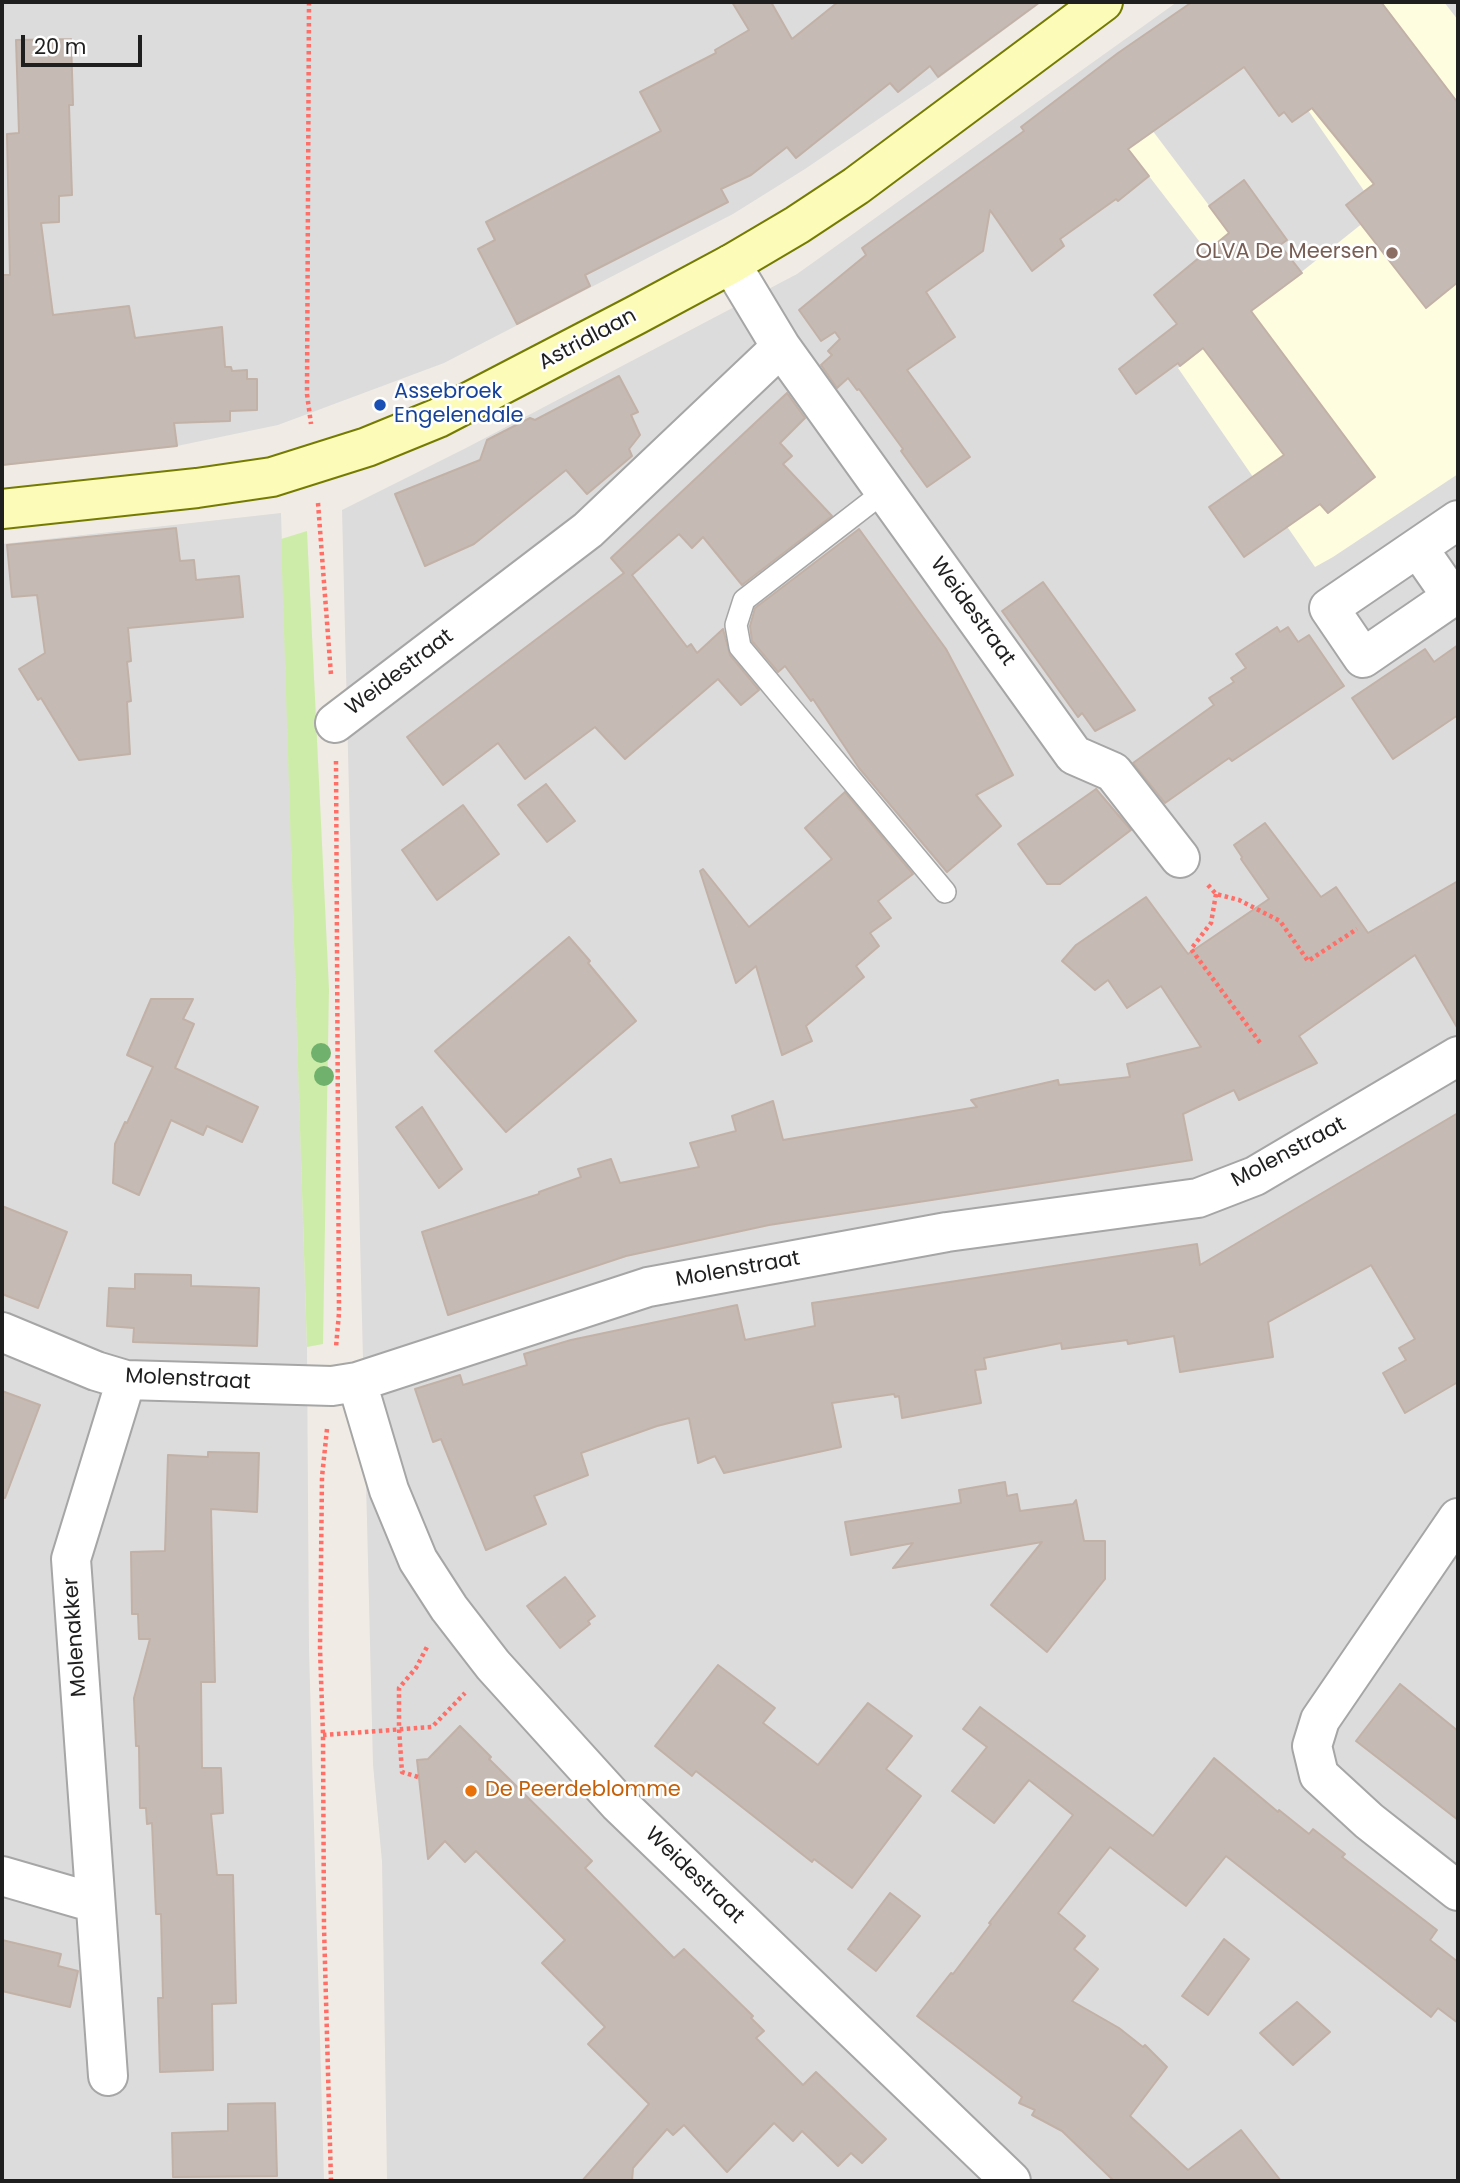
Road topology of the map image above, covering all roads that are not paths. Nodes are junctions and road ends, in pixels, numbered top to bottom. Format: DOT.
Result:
graph roads {
  1 [pos="1103,2"];
  2 [pos="731,264"];
  3 [pos="781,346"];
  4 [pos="885,491"];
  5 [pos="2,509"];
  6 [pos="1458,520"];
  7 [pos="1418,548"];
  8 [pos="335,723"];
  9 [pos="1180,858"];
  10 [pos="945,892"];
  11 [pos="1458,1056"];
  12 [pos="2,1332"];
  13 [pos="126,1380"];
  14 [pos="344,1384"];
  15 [pos="1458,1518"];
  16 [pos="2,1877"];
  17 [pos="1458,1891"];
  18 [pos="95,1903"];
  19 [pos="108,2076"];
  20 [pos="1011,2181"];
  1 -- 2 [label="main road, Astridlaan"];
  2 -- 3 [label="street, Weidestraat"];
  2 -- 5 [label="main road, Astridlaan"];
  3 -- 4 [label="street, Weidestraat"];
  3 -- 8 [label="street, Weidestraat"];
  4 -- 9 [label="street, Weidestraat"];
  4 -- 10 [label="lane"];
  6 -- 7 [label="street"];
  11 -- 14 [label="street, Molenstraat"];
  12 -- 13 [label="street, Molenstraat"];
  13 -- 14 [label="street, Molenstraat"];
  13 -- 18 [label="street, Molenakker"];
  14 -- 20 [label="street, Weidestraat"];
  15 -- 17 [label="street"];
  16 -- 18 [label="street"];
  18 -- 19 [label="street, Molenakker"];
}
